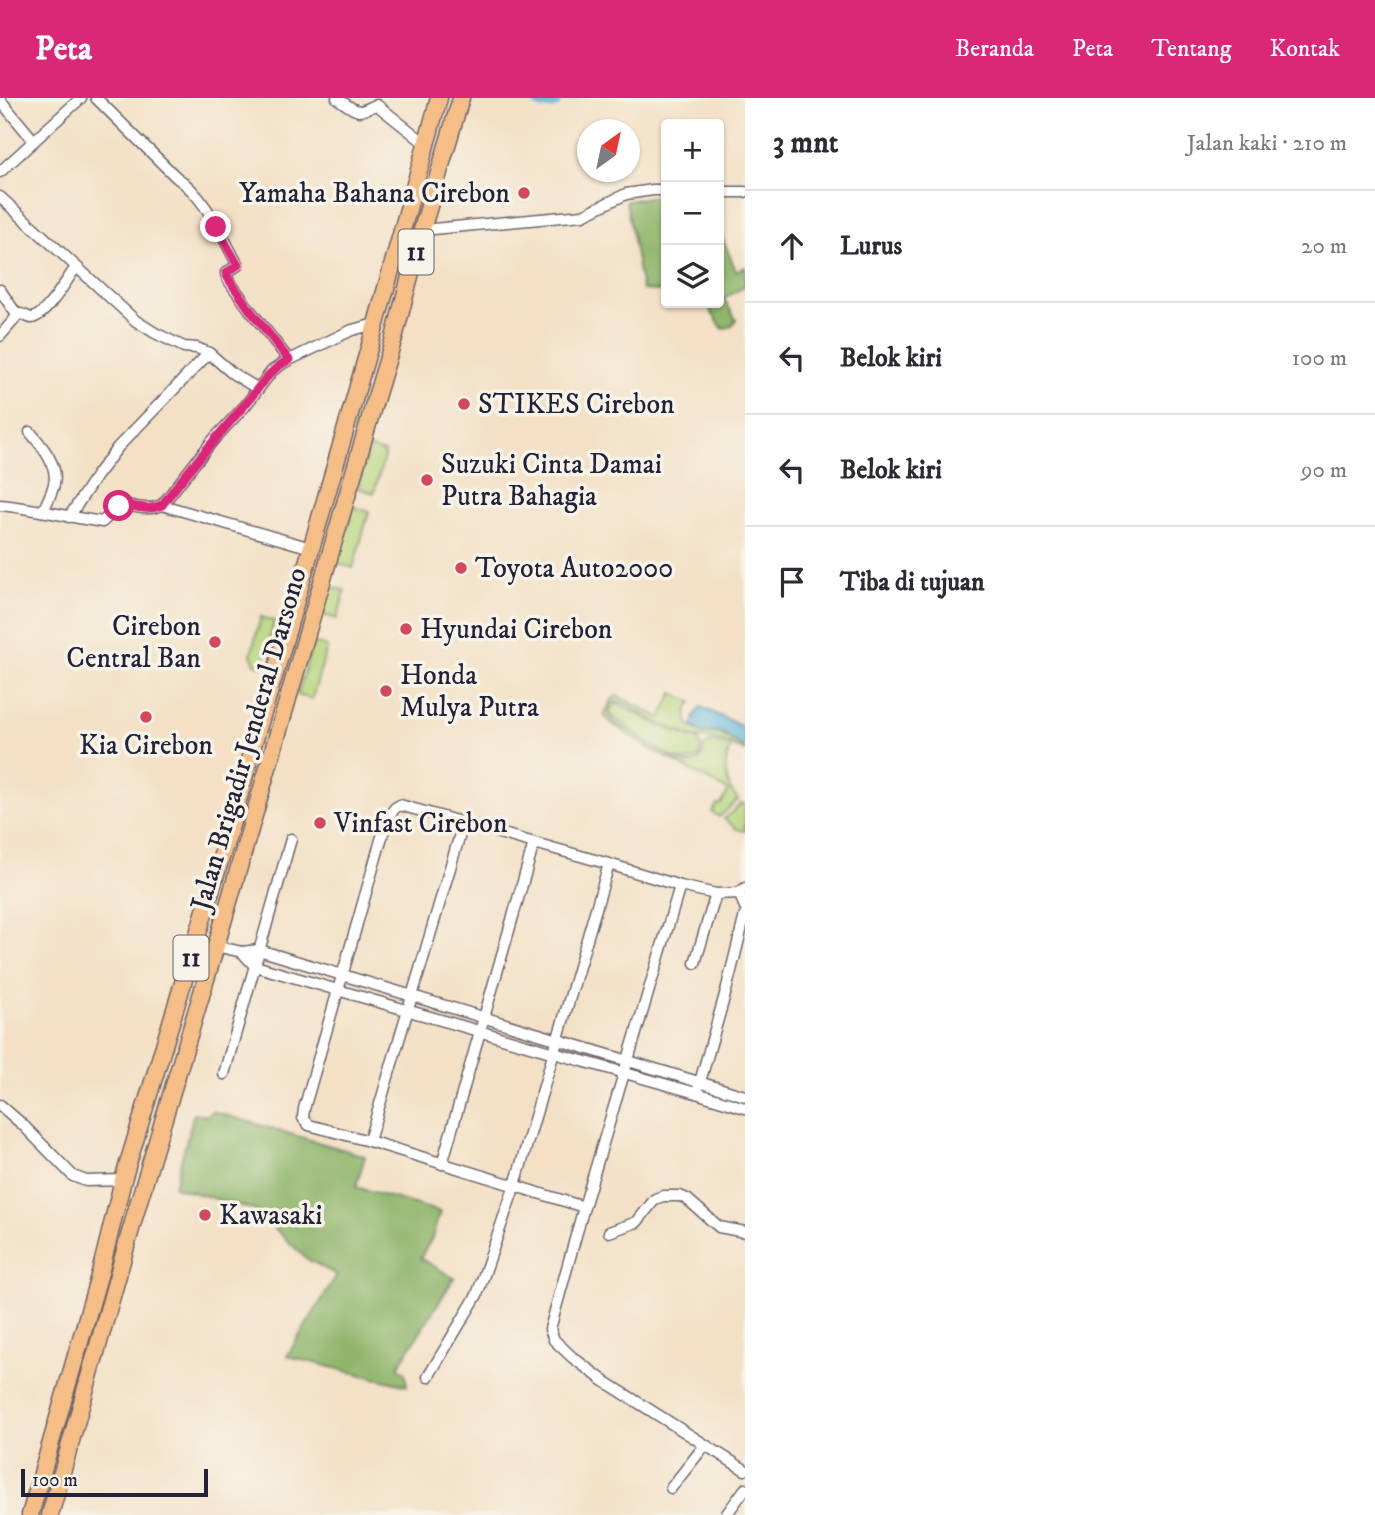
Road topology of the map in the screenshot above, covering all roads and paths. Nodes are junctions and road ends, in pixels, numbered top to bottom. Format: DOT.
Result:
graph roads {
  1 [pos="81,98"];
  2 [pos="96,98"];
  3 [pos="337,98"];
  4 [pos="0,100"];
  5 [pos="439,100"];
  6 [pos="459,102"];
  7 [pos="33,141"];
  8 [pos="426,144"];
  9 [pos="0,154"];
  10 [pos="8,163"];
  11 [pos="0,172"];
  12 [pos="661,190"];
  13 [pos="724,192"];
  14 [pos="745,192"];
  15 [pos="0,197"];
  16 [pos="422,230"];
  17 [pos="76,267"];
  18 [pos="0,290"];
  19 [pos="17,315"];
  20 [pos="376,324"];
  21 [pos="0,336"];
  22 [pos="209,353"];
  23 [pos="289,360"];
  24 [pos="258,390"];
  25 [pos="356,391"];
  26 [pos="375,398"];
  27 [pos="30,432"];
  28 [pos="0,505"];
  29 [pos="162,505"];
  30 [pos="43,511"];
  31 [pos="69,517"];
  32 [pos="311,548"];
  33 [pos="463,824"];
  34 [pos="291,839"];
  35 [pos="534,843"];
  36 [pos="609,864"];
  37 [pos="680,887"];
  38 [pos="742,890"];
  39 [pos="716,894"];
  40 [pos="745,907"];
  41 [pos="745,915"];
  42 [pos="216,946"];
  43 [pos="259,950"];
  44 [pos="242,952"];
  45 [pos="695,963"];
  46 [pos="255,966"];
  47 [pos="343,975"];
  48 [pos="339,990"];
  49 [pos="411,996"];
  50 [pos="407,1010"];
  51 [pos="484,1018"];
  52 [pos="479,1031"];
  53 [pos="558,1040"];
  54 [pos="554,1053"];
  55 [pos="629,1061"];
  56 [pos="625,1073"];
  57 [pos="224,1074"];
  58 [pos="698,1088"];
  59 [pos="745,1096"];
  60 [pos="0,1105"];
  61 [pos="745,1108"];
  62 [pos="369,1141"];
  63 [pos="442,1164"];
  64 [pos="123,1180"];
  65 [pos="515,1185"];
  66 [pos="584,1207"];
  67 [pos="609,1232"];
  68 [pos="745,1232"];
  69 [pos="429,1377"];
  70 [pos="64,1396"];
  71 [pos="82,1401"];
  72 [pos="705,1445"];
  73 [pos="745,1470"];
  74 [pos="671,1488"];
  75 [pos="745,1489"];
  76 [pos="30,1515"];
  77 [pos="50,1515"];
  78 [pos="726,1515"];
  1 -- 7 [label="street"];
  2 -- 23 [label="street"];
  3 -- 8 [label="street"];
  4 -- 7 [label="street"];
  5 -- 8 [label="highway, Jalan Brigadir Jenderal Darsono / 11"];
  6 -- 16 [label="highway, Jalan Brigadir Jenderal Darsono / 11"];
  7 -- 10 [label="street"];
  8 -- 20 [label="highway, Jalan Brigadir Jenderal Darsono / 11"];
  9 -- 10 [label="street"];
  10 -- 11 [label="street"];
  12 -- 16 [label="street"];
  13 -- 14 [label="street"];
  15 -- 17 [label="street"];
  16 -- 26 [label="highway, Jalan Brigadir Jenderal Darsono / 11"];
  17 -- 19 [label="street"];
  17 -- 22 [label="street"];
  18 -- 19 [label="street"];
  19 -- 21 [label="street"];
  20 -- 23 [label="street"];
  20 -- 25 [label="highway, Jalan Brigadir Jenderal Darsono / 11"];
  22 -- 24 [label="street"];
  22 -- 31 [label="street"];
  23 -- 24 [label="street"];
  24 -- 29 [label="street"];
  25 -- 26 [label="highway"];
  25 -- 32 [label="highway, Jalan Brigadir Jenderal Darsono / 11"];
  26 -- 42 [label="highway, Jalan Brigadir Jenderal Darsono / 11"];
  27 -- 30 [label="street"];
  28 -- 30 [label="street"];
  29 -- 31 [label="street"];
  29 -- 32 [label="street"];
  30 -- 31 [label="street"];
  32 -- 64 [label="highway, Jalan Brigadir Jenderal Darsono / 11"];
  33 -- 35 [label="street"];
  33 -- 47 [label="street"];
  33 -- 49 [label="street"];
  34 -- 43 [label="street"];
  35 -- 36 [label="street"];
  35 -- 51 [label="street"];
  36 -- 37 [label="street"];
  36 -- 53 [label="street"];
  37 -- 39 [label="street"];
  37 -- 55 [label="street"];
  38 -- 39 [label="street"];
  38 -- 40 [label="street"];
  39 -- 45 [label="street"];
  41 -- 58 [label="street"];
  42 -- 44 [label="street"];
  42 -- 71 [label="highway, Jalan Brigadir Jenderal Darsono / 11"];
  43 -- 44 [label="street"];
  43 -- 46 [label="street"];
  43 -- 47 [label="street"];
  44 -- 46 [label="street"];
  46 -- 48 [label="street"];
  46 -- 57 [label="street"];
  47 -- 48 [label="street"];
  47 -- 49 [label="street"];
  48 -- 50 [label="street"];
  48 -- 62 [label="street"];
  49 -- 50 [label="street"];
  49 -- 51 [label="street"];
  50 -- 52 [label="street"];
  50 -- 62 [label="street"];
  51 -- 52 [label="street"];
  51 -- 53 [label="street"];
  52 -- 54 [label="street"];
  52 -- 63 [label="street"];
  53 -- 54 [label="street"];
  53 -- 55 [label="street"];
  54 -- 56 [label="street"];
  54 -- 65 [label="street"];
  55 -- 56 [label="street"];
  55 -- 58 [label="street"];
  56 -- 58 [label="street"];
  56 -- 66 [label="street"];
  58 -- 59 [label="street"];
  58 -- 61 [label="street"];
  60 -- 64 [label="street"];
  62 -- 63 [label="street"];
  63 -- 65 [label="street"];
  64 -- 70 [label="highway, Jalan Brigadir Jenderal Darsono / 11"];
  65 -- 66 [label="street"];
  65 -- 69 [label="street"];
  66 -- 72 [label="street"];
  67 -- 68 [label="street"];
  70 -- 71 [label="highway"];
  70 -- 76 [label="highway, Jalan Brigadir Jenderal Darsono / 11"];
  71 -- 77 [label="highway, Jalan Brigadir Jenderal Darsono / 11"];
  72 -- 73 [label="street"];
  72 -- 74 [label="street"];
  75 -- 78 [label="street"];
}
